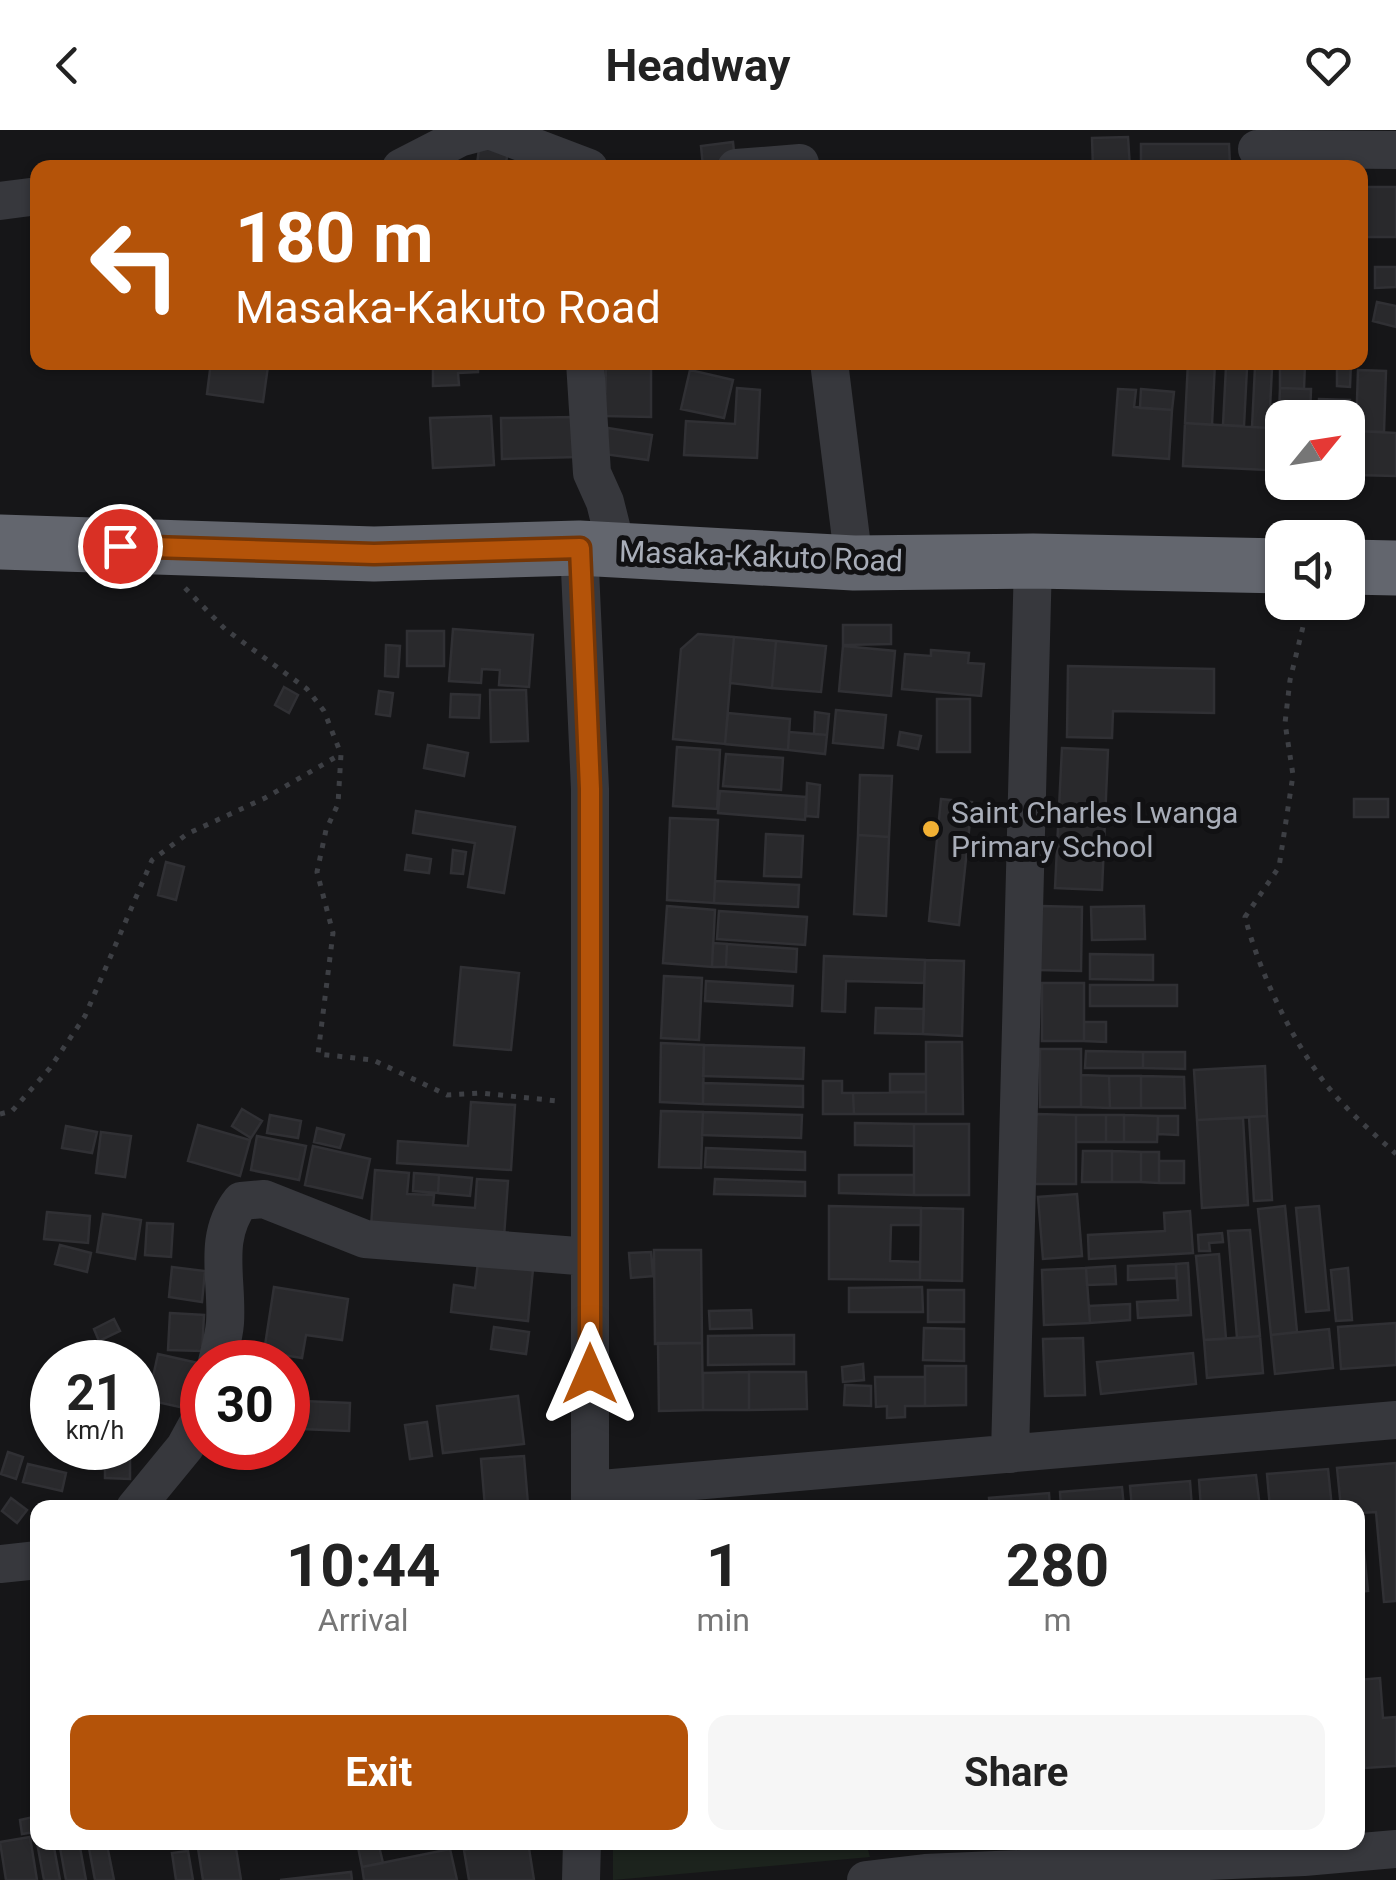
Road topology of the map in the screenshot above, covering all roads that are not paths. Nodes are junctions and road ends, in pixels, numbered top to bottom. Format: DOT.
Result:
graph roads {
  1 [pos="574,130"];
  2 [pos="1256,149"];
  3 [pos="1396,150"];
  4 [pos="798,154"];
  5 [pos="416,160"];
  6 [pos="569,160"];
  7 [pos="586,160"];
  8 [pos="771,160"];
  9 [pos="30,197"];
  10 [pos="0,201"];
  11 [pos="586,370"];
  12 [pos="830,370"];
  13 [pos="0,542"];
  14 [pos="598,549"];
  15 [pos="1033,561"];
  16 [pos="854,563"];
  17 [pos="1265,566"];
  18 [pos="1365,567"];
  19 [pos="1396,568"];
  20 [pos="590,1257"];
  21 [pos="222,1340"];
  22 [pos="1396,1420"];
  23 [pos="180,1453"];
  24 [pos="1010,1454"];
  25 [pos="590,1499"];
  26 [pos="141,1500"];
  27 [pos="30,1561"];
  28 [pos="0,1564"];
  29 [pos="1396,1849"];
  30 [pos="582,1850"];
  31 [pos="905,1850"];
  32 [pos="924,1873"];
  33 [pos="581,1880"];
  34 [pos="866,1880"];
  1 -- 7 [label="street"];
  2 -- 3 [label="street"];
  4 -- 8 [label="street"];
  5 -- 6 [label="street"];
  9 -- 10 [label="street"];
  11 -- 14 [label="street"];
  12 -- 16 [label="street"];
  13 -- 14 [label="highway, Masaka-Kakuto Road"];
  14 -- 16 [label="highway, Masaka-Kakuto Road"];
  14 -- 20 [label="street"];
  15 -- 16 [label="highway, Masaka-Kakuto Road"];
  15 -- 17 [label="highway, Masaka-Kakuto Road"];
  15 -- 24 [label="street"];
  18 -- 19 [label="highway"];
  20 -- 21 [label="street"];
  20 -- 25 [label="street"];
  22 -- 24 [label="street"];
  23 -- 26 [label="street"];
  24 -- 25 [label="street"];
  27 -- 28 [label="street"];
  29 -- 32 [label="street"];
  30 -- 33 [label="street"];
  31 -- 32 [label="street"];
  32 -- 34 [label="street"];
}
